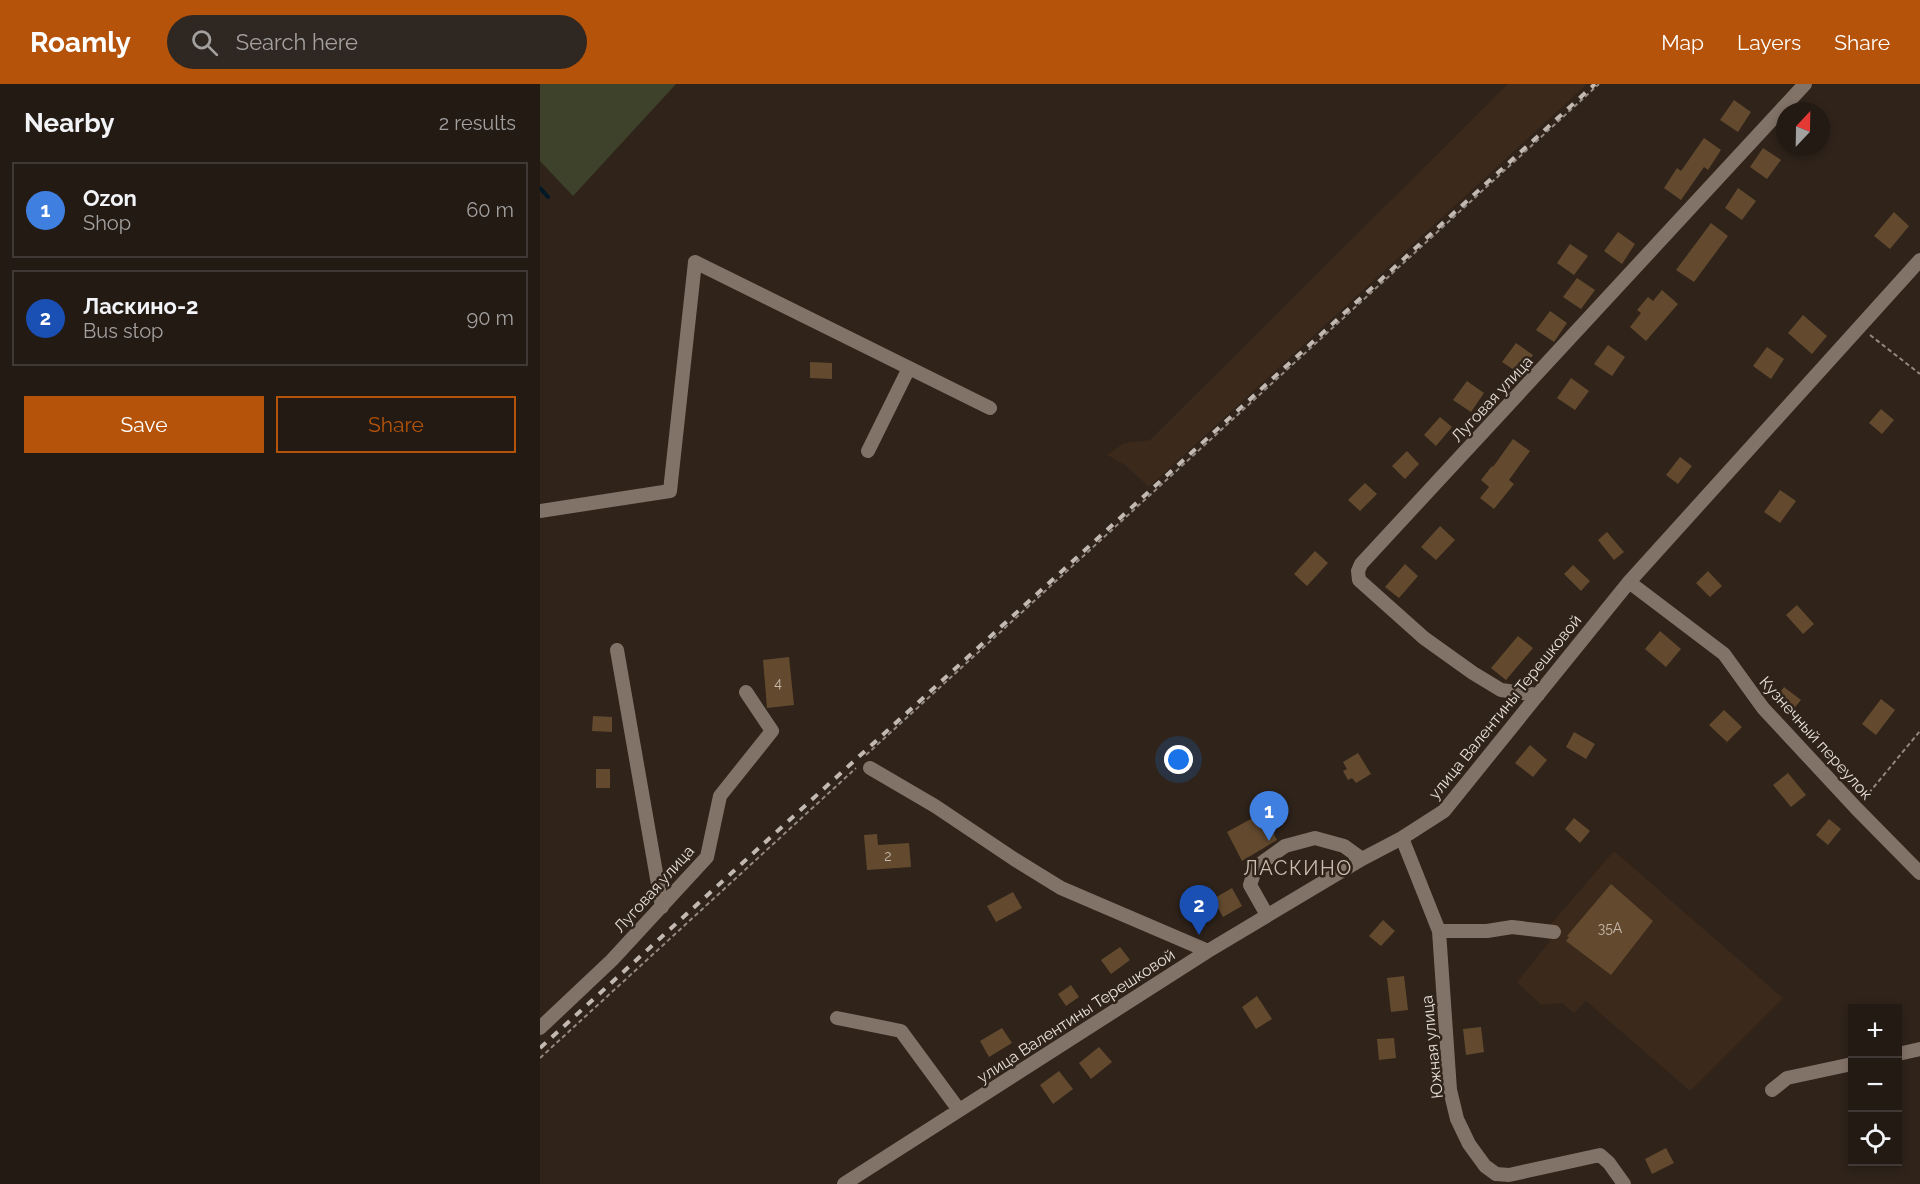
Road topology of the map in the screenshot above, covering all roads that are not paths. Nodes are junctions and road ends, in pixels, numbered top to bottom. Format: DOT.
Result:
graph roads {
  1 [pos="1805,84"];
  2 [pos="1920,260"];
  3 [pos="909,368"];
  4 [pos="990,408"];
  5 [pos="868,451"];
  6 [pos="540,511"];
  7 [pos="1629,582"];
  8 [pos="617,650"];
  9 [pos="746,692"];
  10 [pos="1538,695"];
  11 [pos="866,764"];
  12 [pos="1402,838"];
  13 [pos="1362,859"];
  14 [pos="1920,873"];
  15 [pos="662,907"];
  16 [pos="1267,915"];
  17 [pos="1439,931"];
  18 [pos="1554,932"];
  19 [pos="1208,951"];
  20 [pos="837,1018"];
  21 [pos="540,1028"];
  22 [pos="1920,1049"];
  23 [pos="1902,1053"];
  24 [pos="1848,1065"];
  25 [pos="1772,1090"];
  26 [pos="959,1110"];
  27 [pos="844,1184"];
  28 [pos="1624,1184"];
  1 -- 10 [label="street, Луговая улица"];
  2 -- 7 [label="street, улица Валентины Терешковой"];
  3 -- 4 [label="street"];
  3 -- 5 [label="street"];
  3 -- 6 [label="street"];
  7 -- 10 [label="street, улица Валентины Терешковой"];
  7 -- 14 [label="street, Кузнечный переулок"];
  8 -- 15 [label="street"];
  9 -- 15 [label="street, Луговая улица"];
  10 -- 12 [label="street, улица Валентины Терешковой"];
  11 -- 19 [label="street"];
  12 -- 13 [label="street, улица Валентины Терешковой"];
  12 -- 17 [label="street, Южная улица"];
  13 -- 16 [label="street, улица Валентины Терешковой"];
  13 -- 16 [label="street"];
  15 -- 21 [label="street, Луговая улица"];
  16 -- 19 [label="street, улица Валентины Терешковой"];
  17 -- 18 [label="street"];
  17 -- 28 [label="street, Южная улица"];
  19 -- 26 [label="street, улица Валентины Терешковой"];
  20 -- 26 [label="street"];
  22 -- 23 [label="street"];
  24 -- 25 [label="street"];
  26 -- 27 [label="street, улица Валентины Терешковой"];
}
